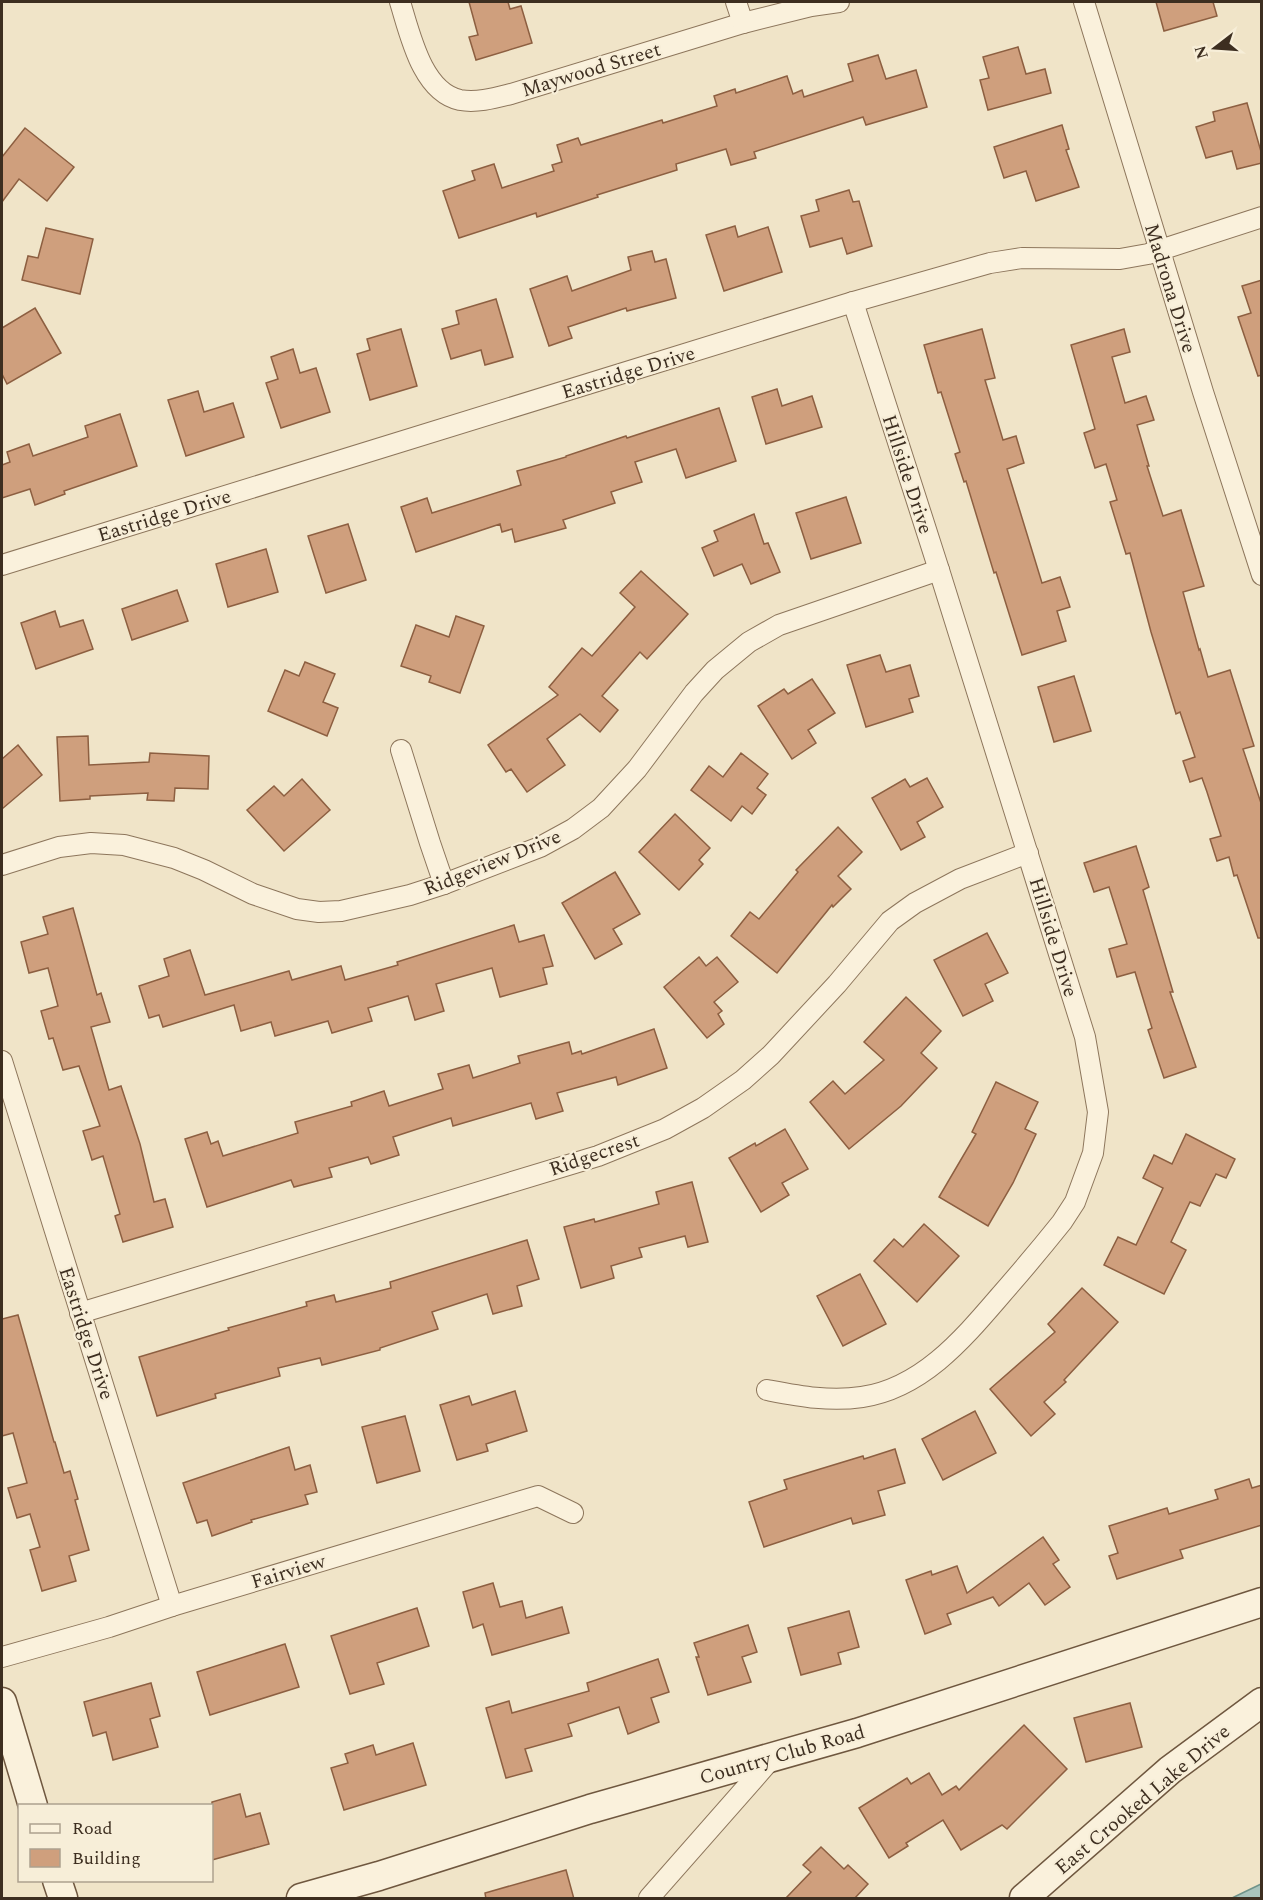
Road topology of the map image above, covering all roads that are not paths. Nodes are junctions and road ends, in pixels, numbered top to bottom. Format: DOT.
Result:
graph roads {
  1 [pos="400,2"];
  2 [pos="736,2"];
  3 [pos="839,2"];
  4 [pos="1084,2"];
  5 [pos="743,23"];
  6 [pos="1262,218"];
  7 [pos="1160,250"];
  8 [pos="853,302"];
  9 [pos="2,565"];
  10 [pos="939,570"];
  11 [pos="1262,575"];
  12 [pos="401,750"];
  13 [pos="1028,853"];
  14 [pos="2,865"];
  15 [pos="444,884"];
  16 [pos="2,1060"];
  17 [pos="80,1313"];
  18 [pos="766,1390"];
  19 [pos="573,1513"];
  20 [pos="1262,1602"];
  21 [pos="172,1606"];
  22 [pos="2,1657"];
  23 [pos="2,1702"];
  24 [pos="1262,1702"];
  25 [pos="773,1757"];
  26 [pos="32,1804"];
  27 [pos="57,1882"];
  28 [pos="63,1899"];
  29 [pos="301,1899"];
  30 [pos="650,1899"];
  31 [pos="1024,1899"];
  1 -- 5 [label="street, Maywood Street"];
  2 -- 5 [label="street"];
  3 -- 5 [label="street, Maywood Street"];
  4 -- 7 [label="street, Madrona Drive"];
  6 -- 7 [label="street, Eastridge Drive"];
  7 -- 8 [label="street, Eastridge Drive"];
  7 -- 11 [label="street, Madrona Drive"];
  8 -- 9 [label="street, Eastridge Drive"];
  8 -- 10 [label="street, Hillside Drive"];
  10 -- 13 [label="street, Hillside Drive"];
  10 -- 15 [label="street, Ridgeview Drive"];
  12 -- 15 [label="street"];
  13 -- 17 [label="street, Ridgecrest"];
  13 -- 18 [label="street, Hillside Drive"];
  14 -- 15 [label="street, Ridgeview Drive"];
  16 -- 17 [label="street, Eastridge Drive"];
  17 -- 21 [label="street, Eastridge Drive"];
  19 -- 21 [label="street, Fairview"];
  20 -- 25 [label="street, Country Club Road"];
  21 -- 22 [label="street, Fairview"];
  23 -- 26 [label="street"];
  24 -- 31 [label="street, East Crooked Lake Drive"];
  25 -- 29 [label="street, Country Club Road"];
  25 -- 30 [label="street"];
  27 -- 28 [label="street"];
}
